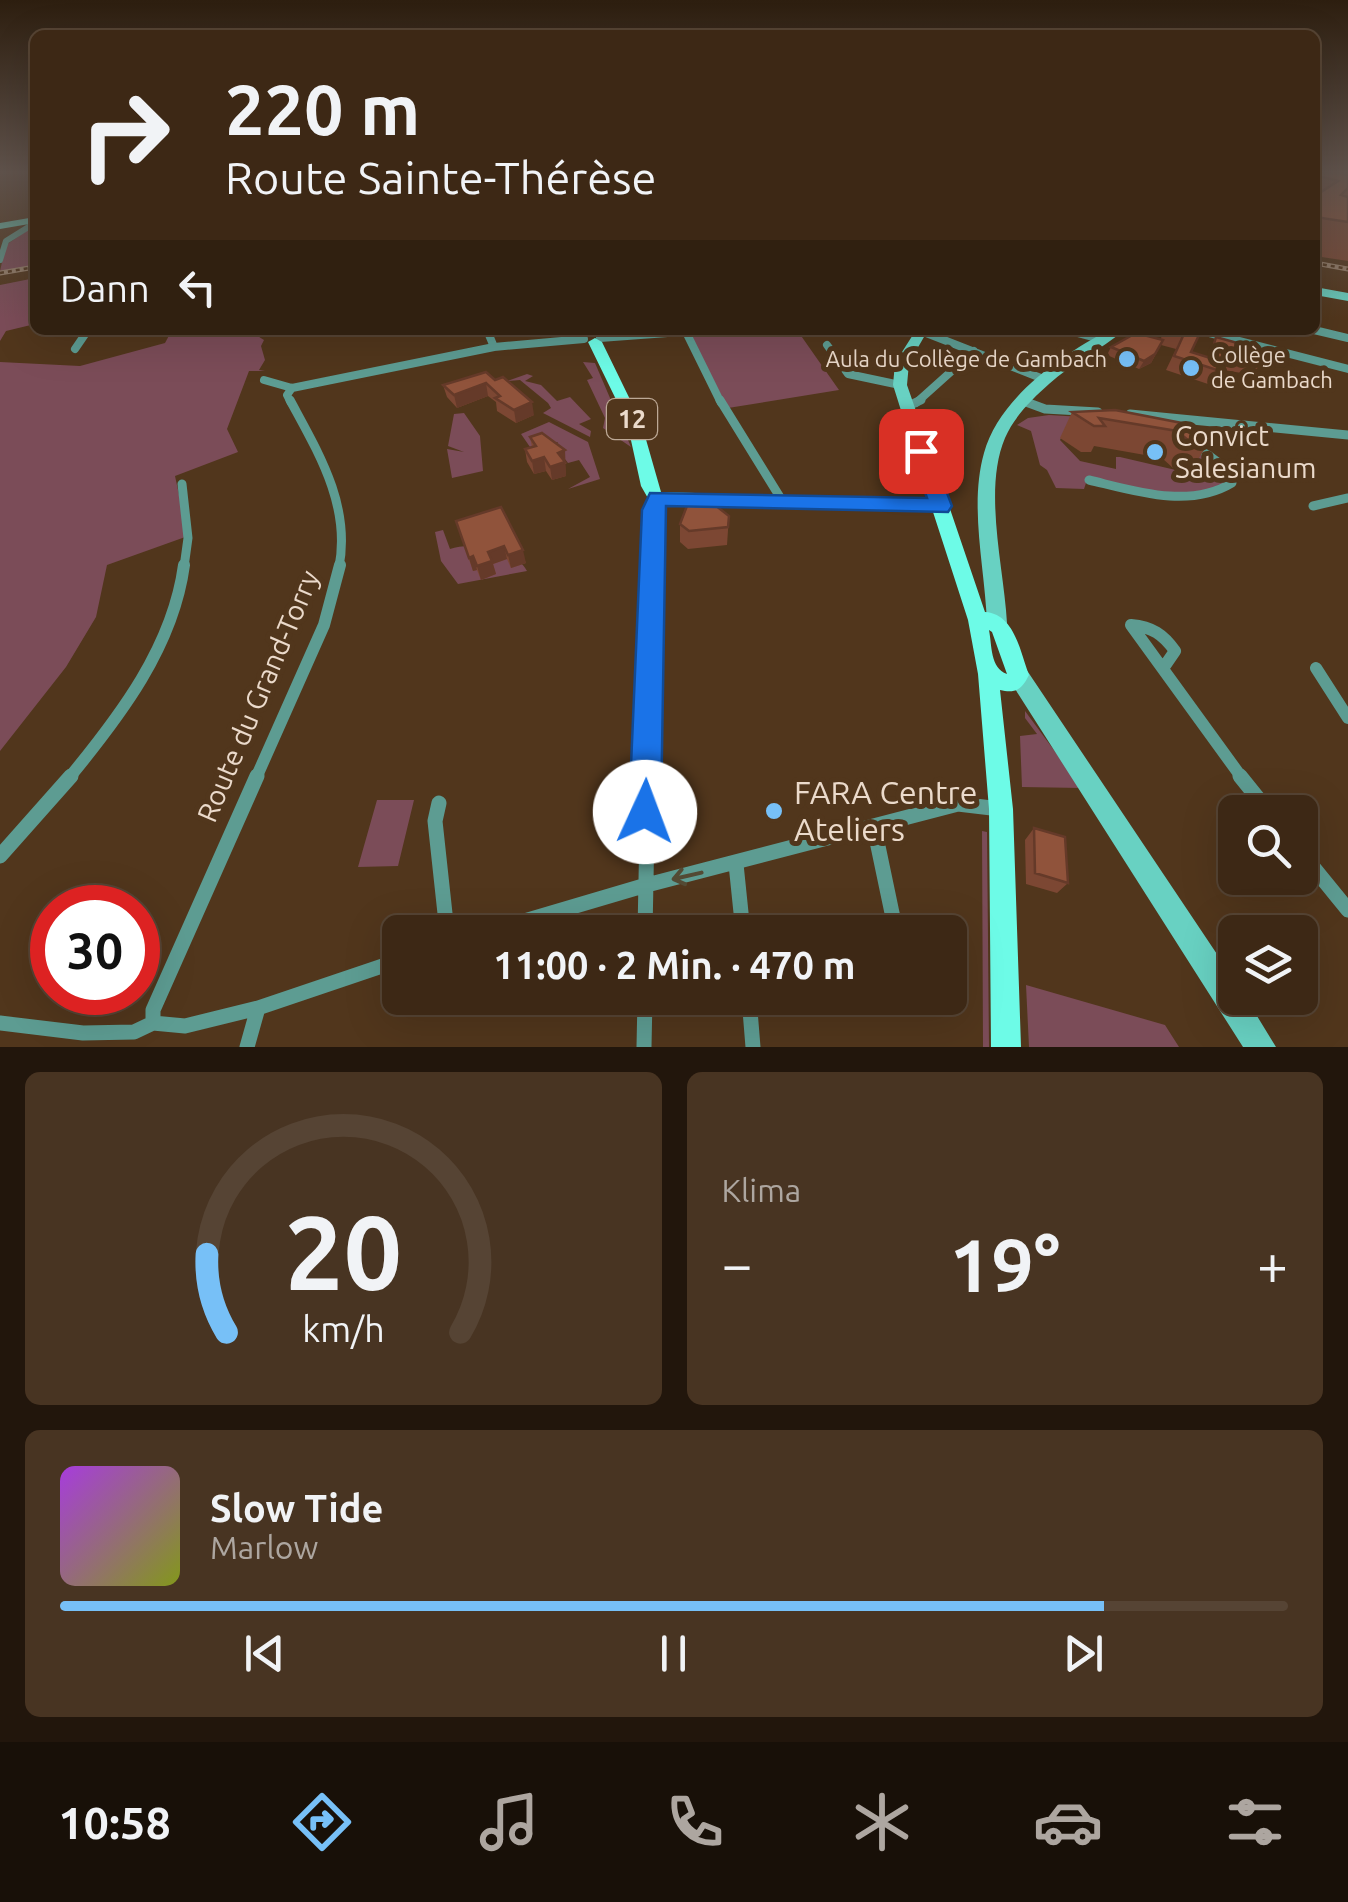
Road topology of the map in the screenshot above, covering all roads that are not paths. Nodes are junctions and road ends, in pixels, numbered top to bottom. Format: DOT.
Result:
graph roads {
  1 [pos="16,222"];
  2 [pos="30,222"];
  3 [pos="0,224"];
  4 [pos="0,257"];
  5 [pos="1320,293"];
  6 [pos="1348,297"];
  7 [pos="1320,331"];
  8 [pos="84,335"];
  9 [pos="489,335"];
  10 [pos="687,335"];
  11 [pos="919,335"];
  12 [pos="934,335"];
  13 [pos="1087,335"];
  14 [pos="1107,335"];
  15 [pos="1216,335"];
  16 [pos="591,336"];
  17 [pos="1100,338"];
  18 [pos="1348,338"];
  19 [pos="827,346"];
  20 [pos="494,347"];
  21 [pos="74,348"];
  22 [pos="974,352"];
  23 [pos="1348,369"];
  24 [pos="264,380"];
  25 [pos="1046,380"];
  26 [pos="900,384"];
  27 [pos="292,388"];
  28 [pos="1026,402"];
  29 [pos="906,407"];
  30 [pos="1186,418"];
  31 [pos="1348,435"];
  32 [pos="1089,480"];
  33 [pos="182,484"];
  34 [pos="658,498"];
  35 [pos="1348,498"];
  36 [pos="783,502"];
  37 [pos="940,506"];
  38 [pos="1313,506"];
  39 [pos="989,616"];
  40 [pos="1164,667"];
  41 [pos="1316,668"];
  42 [pos="1005,679"];
  43 [pos="1348,718"];
  44 [pos="1256,795"];
  45 [pos="439,803"];
  46 [pos="1001,809"];
  47 [pos="874,826"];
  48 [pos="0,856"];
  49 [pos="736,864"];
  50 [pos="1318,873"];
  51 [pos="643,886"];
  52 [pos="1348,910"];
  53 [pos="444,915"];
  54 [pos="545,915"];
  55 [pos="644,915"];
  56 [pos="740,915"];
  57 [pos="892,915"];
  58 [pos="382,966"];
  59 [pos="258,1008"];
  60 [pos="644,1015"];
  61 [pos="750,1015"];
  62 [pos="153,1022"];
  63 [pos="0,1023"];
  64 [pos="246,1047"];
  65 [pos="644,1047"];
  66 [pos="753,1047"];
  67 [pos="1006,1047"];
  68 [pos="1261,1047"];
  1 -- 3 [label="main road"];
  2 -- 4 [label="street"];
  5 -- 6 [label="main road"];
  7 -- 18 [label="street"];
  8 -- 21 [label="street"];
  9 -- 20 [label="street"];
  10 -- 36 [label="street"];
  11 -- 26 [label="main road"];
  12 -- 22 [label="street"];
  13 -- 17 [label="street"];
  14 -- 17 [label="main road"];
  15 -- 23 [label="street"];
  16 -- 20 [label="street"];
  16 -- 34 [label="main road, 12"];
  17 -- 25 [label="main road"];
  19 -- 26 [label="street"];
  20 -- 27 [label="street"];
  22 -- 25 [label="street"];
  22 -- 29 [label="street"];
  24 -- 27 [label="street"];
  25 -- 28 [label="main road"];
  26 -- 29 [label="main road"];
  27 -- 62 [label="street, Route du Grand-Torry"];
  28 -- 30 [label="street"];
  28 -- 39 [label="main road"];
  29 -- 37 [label="main road"];
  30 -- 31 [label="street"];
  30 -- 32 [label="street"];
  33 -- 48 [label="street"];
  34 -- 36 [label="main road"];
  34 -- 51 [label="street"];
  35 -- 38 [label="street"];
  36 -- 37 [label="main road"];
  37 -- 39 [label="main road"];
  39 -- 42 [label="main road"];
  40 -- 44 [label="street"];
  41 -- 43 [label="street"];
  42 -- 46 [label="main road"];
  42 -- 68 [label="main road"];
  45 -- 53 [label="street"];
  46 -- 47 [label="street"];
  46 -- 67 [label="main road"];
  47 -- 49 [label="street"];
  47 -- 57 [label="street"];
  49 -- 51 [label="street, one-way"];
  49 -- 56 [label="street"];
  50 -- 52 [label="street"];
  51 -- 54 [label="street"];
  51 -- 55 [label="street"];
  58 -- 59 [label="street"];
  59 -- 62 [label="street"];
  59 -- 64 [label="street"];
  60 -- 65 [label="street"];
  61 -- 66 [label="street"];
  62 -- 63 [label="street"];
}
